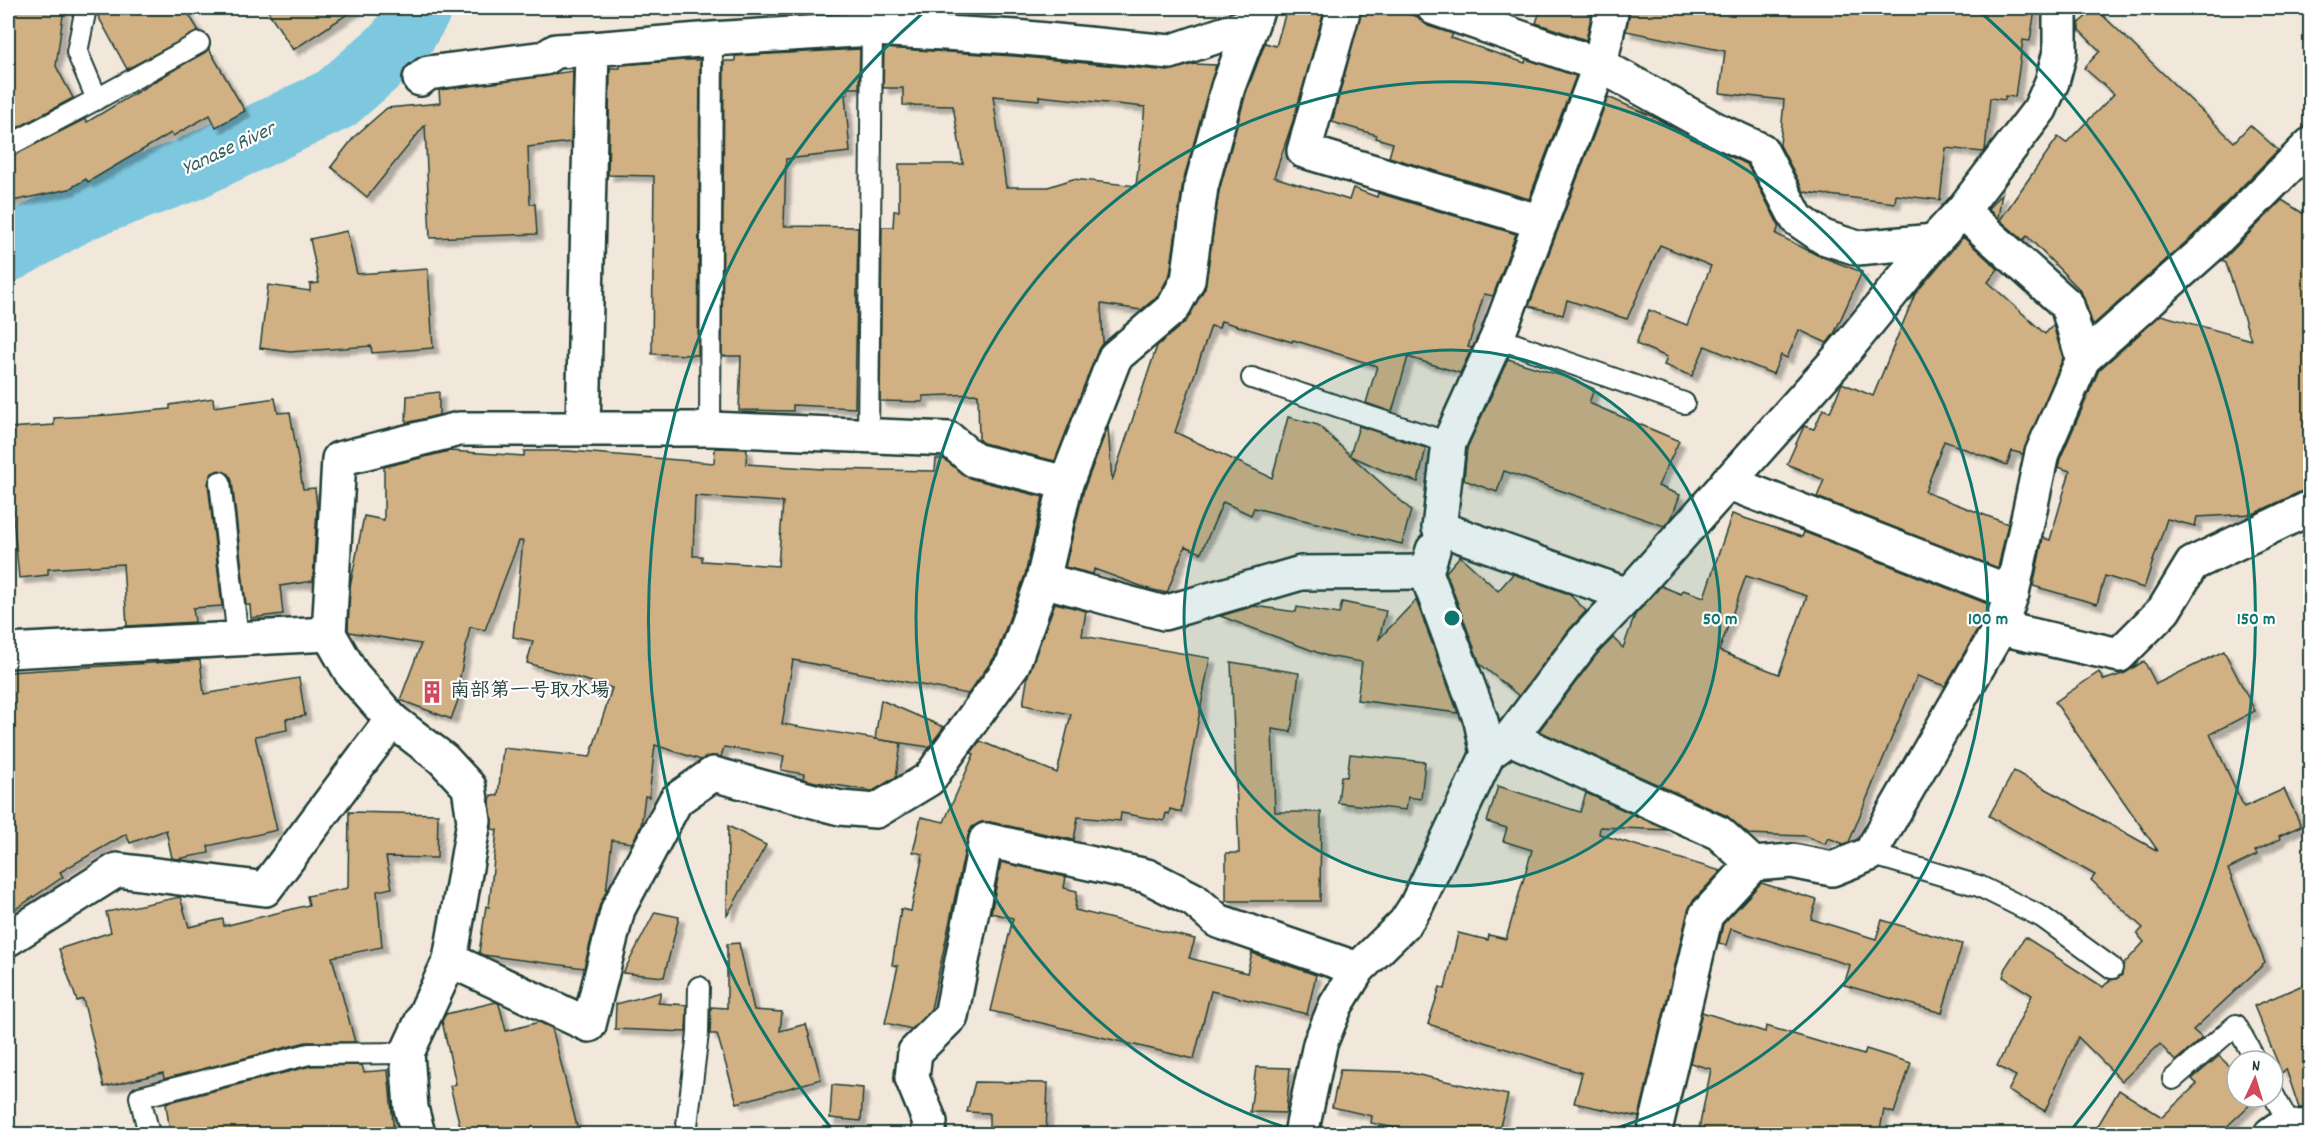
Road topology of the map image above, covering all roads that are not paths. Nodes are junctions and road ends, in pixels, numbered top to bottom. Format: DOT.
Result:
graph roads {
  1 [pos="86,8"];
  2 [pos="1344,8"];
  3 [pos="1434,8"];
  4 [pos="1612,8"];
  5 [pos="2060,8"];
  6 [pos="1254,16"];
  7 [pos="872,29"];
  8 [pos="712,39"];
  9 [pos="199,43"];
  10 [pos="592,49"];
  11 [pos="1600,65"];
  12 [pos="420,79"];
  13 [pos="97,99"];
  14 [pos="2310,145"];
  15 [pos="8,146"];
  16 [pos="1962,210"];
  17 [pos="1541,222"];
  18 [pos="1935,241"];
  19 [pos="1497,338"];
  20 [pos="2083,359"];
  21 [pos="1252,378"];
  22 [pos="1684,403"];
  23 [pos="583,428"];
  24 [pos="710,429"];
  25 [pos="868,435"];
  26 [pos="1449,443"];
  27 [pos="220,482"];
  28 [pos="1066,483"];
  29 [pos="1727,483"];
  30 [pos="2310,508"];
  31 [pos="1440,528"];
  32 [pos="1426,572"];
  33 [pos="1043,580"];
  34 [pos="2012,593"];
  35 [pos="1628,595"];
  36 [pos="2000,628"];
  37 [pos="329,634"];
  38 [pos="238,639"];
  39 [pos="8,651"];
  40 [pos="392,720"];
  41 [pos="1499,746"];
  42 [pos="1870,854"];
  43 [pos="1752,864"];
  44 [pos="8,939"];
  45 [pos="450,960"];
  46 [pos="2112,968"];
  47 [pos="1358,969"];
  48 [pos="699,987"];
  49 [pos="2250,1049"];
  50 [pos="407,1053"];
  51 [pos="2173,1078"];
  52 [pos="2281,1109"];
  53 [pos="2291,1129"];
  54 [pos="149,1134"];
  55 [pos="418,1134"];
  56 [pos="686,1134"];
  57 [pos="928,1134"];
  58 [pos="1301,1134"];
  59 [pos="1654,1134"];
  1 -- 13 [label="lane"];
  2 -- 17 [label="street"];
  3 -- 11 [label="street"];
  4 -- 11 [label="street"];
  5 -- 16 [label="street"];
  6 -- 7 [label="street"];
  6 -- 28 [label="street"];
  7 -- 8 [label="street"];
  7 -- 25 [label="lane"];
  8 -- 10 [label="street"];
  8 -- 24 [label="lane"];
  9 -- 13 [label="lane"];
  10 -- 12 [label="street"];
  10 -- 23 [label="street"];
  11 -- 17 [label="street"];
  11 -- 18 [label="street"];
  13 -- 15 [label="lane"];
  14 -- 20 [label="street"];
  16 -- 18 [label="street"];
  16 -- 20 [label="street"];
  17 -- 19 [label="street"];
  18 -- 29 [label="street"];
  19 -- 22 [label="lane"];
  19 -- 26 [label="street"];
  20 -- 34 [label="street"];
  21 -- 26 [label="lane"];
  23 -- 24 [label="street"];
  23 -- 37 [label="street"];
  24 -- 25 [label="street"];
  25 -- 28 [label="street"];
  26 -- 31 [label="street"];
  27 -- 38 [label="lane"];
  28 -- 33 [label="street"];
  29 -- 34 [label="street"];
  29 -- 35 [label="street"];
  30 -- 36 [label="street"];
  31 -- 32 [label="street"];
  31 -- 35 [label="street"];
  32 -- 33 [label="street"];
  32 -- 41 [label="street"];
  33 -- 45 [label="street"];
  34 -- 36 [label="street"];
  35 -- 41 [label="street"];
  36 -- 42 [label="street"];
  37 -- 38 [label="street"];
  37 -- 40 [label="street"];
  38 -- 39 [label="street"];
  40 -- 44 [label="street"];
  40 -- 45 [label="street"];
  41 -- 43 [label="street"];
  41 -- 47 [label="street"];
  42 -- 43 [label="street"];
  42 -- 46 [label="lane"];
  43 -- 59 [label="street"];
  45 -- 50 [label="street"];
  47 -- 57 [label="street"];
  47 -- 58 [label="street"];
  48 -- 56 [label="lane"];
  49 -- 51 [label="lane"];
  50 -- 54 [label="lane"];
  50 -- 55 [label="street"];
  52 -- 53 [label="lane"];
}
